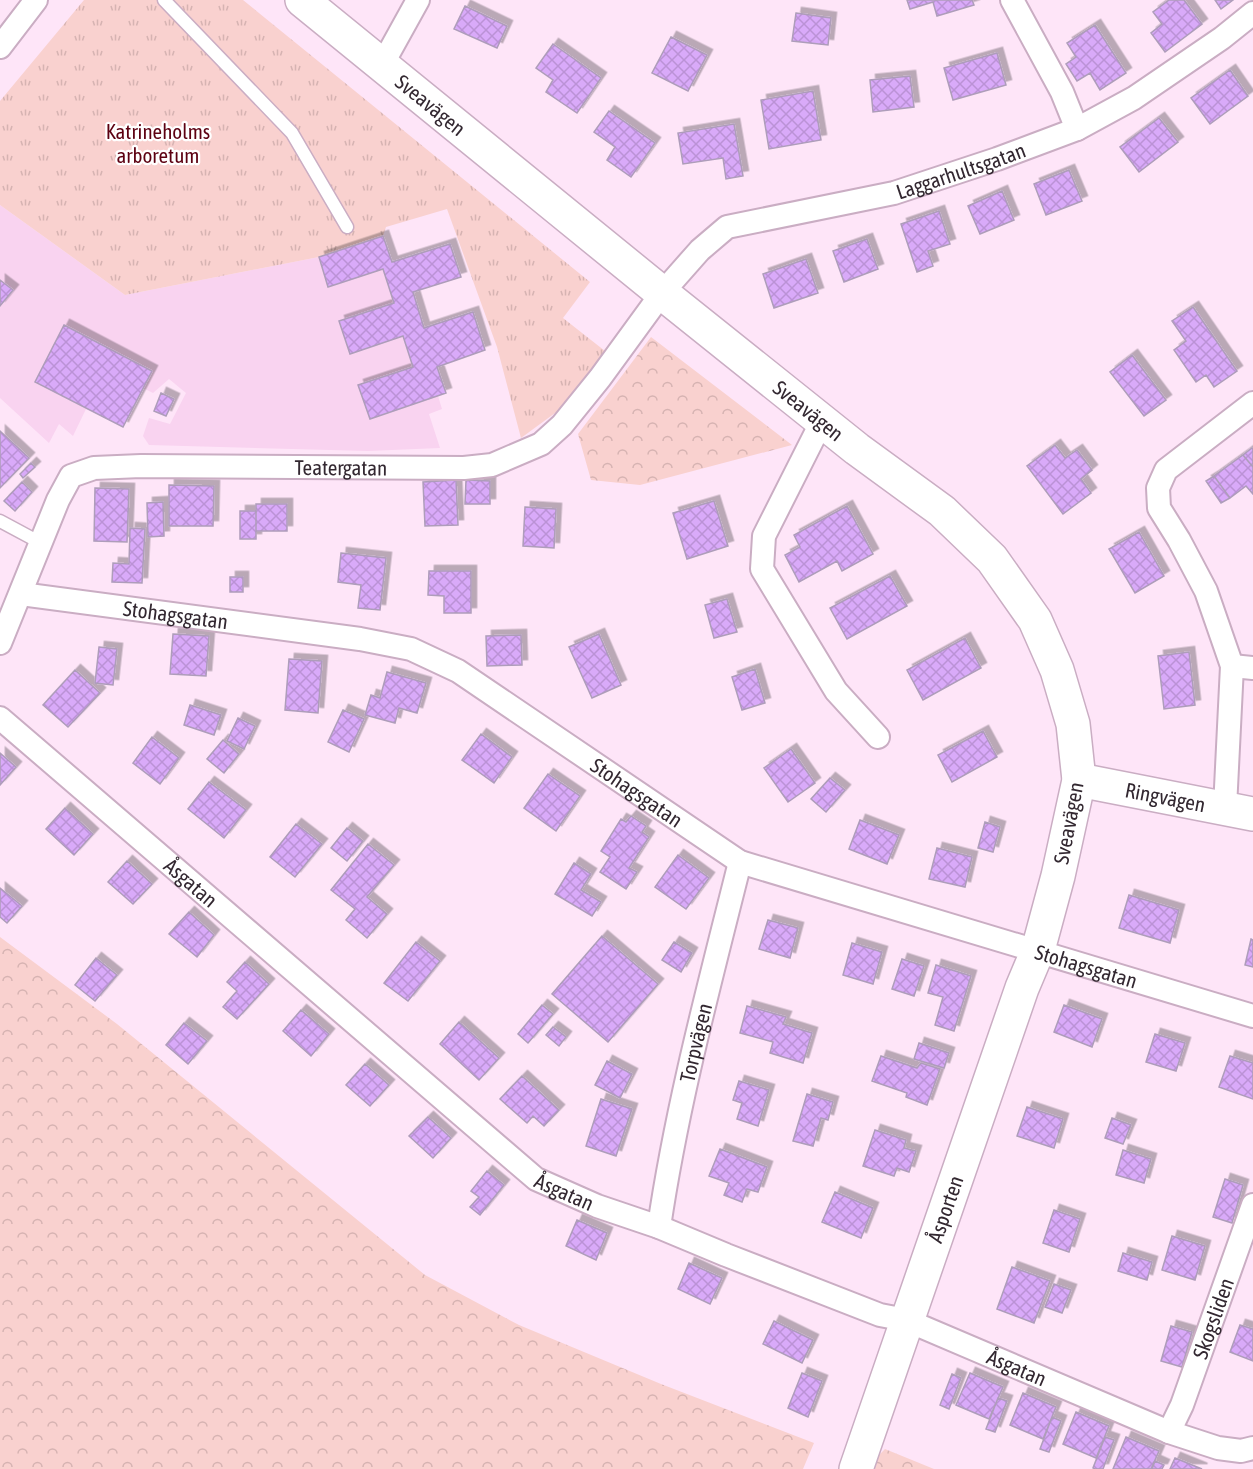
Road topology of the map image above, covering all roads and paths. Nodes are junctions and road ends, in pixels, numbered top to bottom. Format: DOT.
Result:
graph roads {
  1 [pos="36,0"];
  2 [pos="164,0"];
  3 [pos="302,0"];
  4 [pos="418,0"];
  5 [pos="1012,0"];
  6 [pos="1253,13"];
  7 [pos="0,47"];
  8 [pos="382,65"];
  9 [pos="1077,129"];
  10 [pos="347,227"];
  11 [pos="662,293"];
  12 [pos="1253,403"];
  13 [pos="822,421"];
  14 [pos="0,521"];
  15 [pos="41,543"];
  16 [pos="21,594"];
  17 [pos="0,643"];
  18 [pos="1242,667"];
  19 [pos="0,718"];
  20 [pos="878,737"];
  21 [pos="1079,780"];
  22 [pos="1239,811"];
  23 [pos="740,862"];
  24 [pos="1038,950"];
  25 [pos="1253,1016"];
  26 [pos="1253,1204"];
  27 [pos="658,1227"];
  28 [pos="906,1320"];
  29 [pos="1169,1432"];
  30 [pos="1253,1448"];
  31 [pos="855,1469"];
  1 -- 7 [label="street"];
  2 -- 10 [label="lane"];
  3 -- 8 [label="street, Sveavägen"];
  4 -- 8 [label="street"];
  5 -- 9 [label="street"];
  6 -- 9 [label="street, Laggarhultsgatan"];
  8 -- 11 [label="street, Sveavägen"];
  9 -- 11 [label="street, Laggarhultsgatan"];
  11 -- 13 [label="street, Sveavägen"];
  11 -- 15 [label="street, Teatergatan"];
  12 -- 18 [label="street"];
  13 -- 20 [label="street"];
  13 -- 21 [label="street, Sveavägen"];
  14 -- 15 [label="lane"];
  15 -- 16 [label="street, Teatergatan"];
  16 -- 17 [label="street"];
  16 -- 23 [label="street, Stohagsgatan"];
  18 -- 22 [label="street"];
  19 -- 27 [label="street, Åsgatan"];
  21 -- 22 [label="street, Ringvägen"];
  21 -- 24 [label="street, Sveavägen"];
  23 -- 24 [label="street, Stohagsgatan"];
  23 -- 27 [label="street, Torpvägen"];
  24 -- 25 [label="street, Stohagsgatan"];
  24 -- 28 [label="street, Åsporten"];
  26 -- 29 [label="street, Skogsliden"];
  27 -- 28 [label="street, Åsgatan"];
  28 -- 29 [label="street, Åsgatan"];
  28 -- 31 [label="street, Åsporten"];
  29 -- 30 [label="street, Åsgatan"];
}
